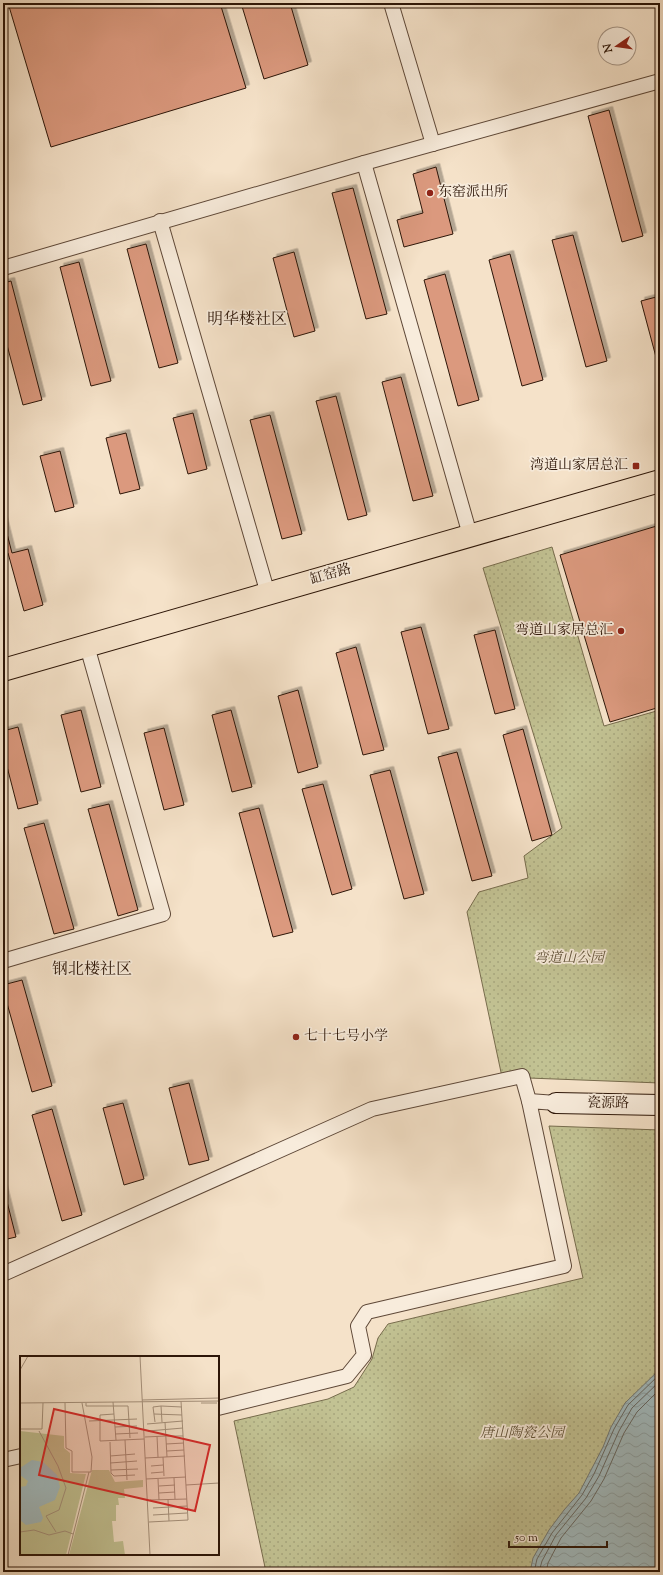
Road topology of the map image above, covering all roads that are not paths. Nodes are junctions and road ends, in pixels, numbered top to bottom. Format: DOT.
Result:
graph roads {
  1 [pos="390,3"];
  2 [pos="660,81"];
  3 [pos="433,144"];
  4 [pos="364,163"];
  5 [pos="160,221"];
  6 [pos="3,268"];
  7 [pos="660,481"];
  8 [pos="470,535"];
  9 [pos="268,594"];
  10 [pos="87,646"];
  11 [pos="3,670"];
  12 [pos="3,961"];
  13 [pos="529,1101"];
  14 [pos="556,1103"];
  15 [pos="660,1105"];
  16 [pos="3,1274"];
  17 [pos="219,1408"];
  18 [pos="20,1456"];
  19 [pos="3,1460"];
  1 -- 3 [label="street"];
  2 -- 3 [label="street"];
  3 -- 4 [label="street"];
  4 -- 5 [label="street"];
  4 -- 8 [label="street"];
  5 -- 6 [label="street"];
  5 -- 9 [label="street"];
  7 -- 8 [label="main road, 缸窑路"];
  8 -- 9 [label="main road, 缸窑路"];
  9 -- 10 [label="main road, 缸窑路"];
  10 -- 11 [label="main road, 缸窑路"];
  10 -- 12 [label="street"];
  13 -- 14 [label="street"];
  13 -- 16 [label="street"];
  13 -- 17 [label="street"];
  14 -- 15 [label="street, 瓷源路"];
  18 -- 19 [label="street"];
}
